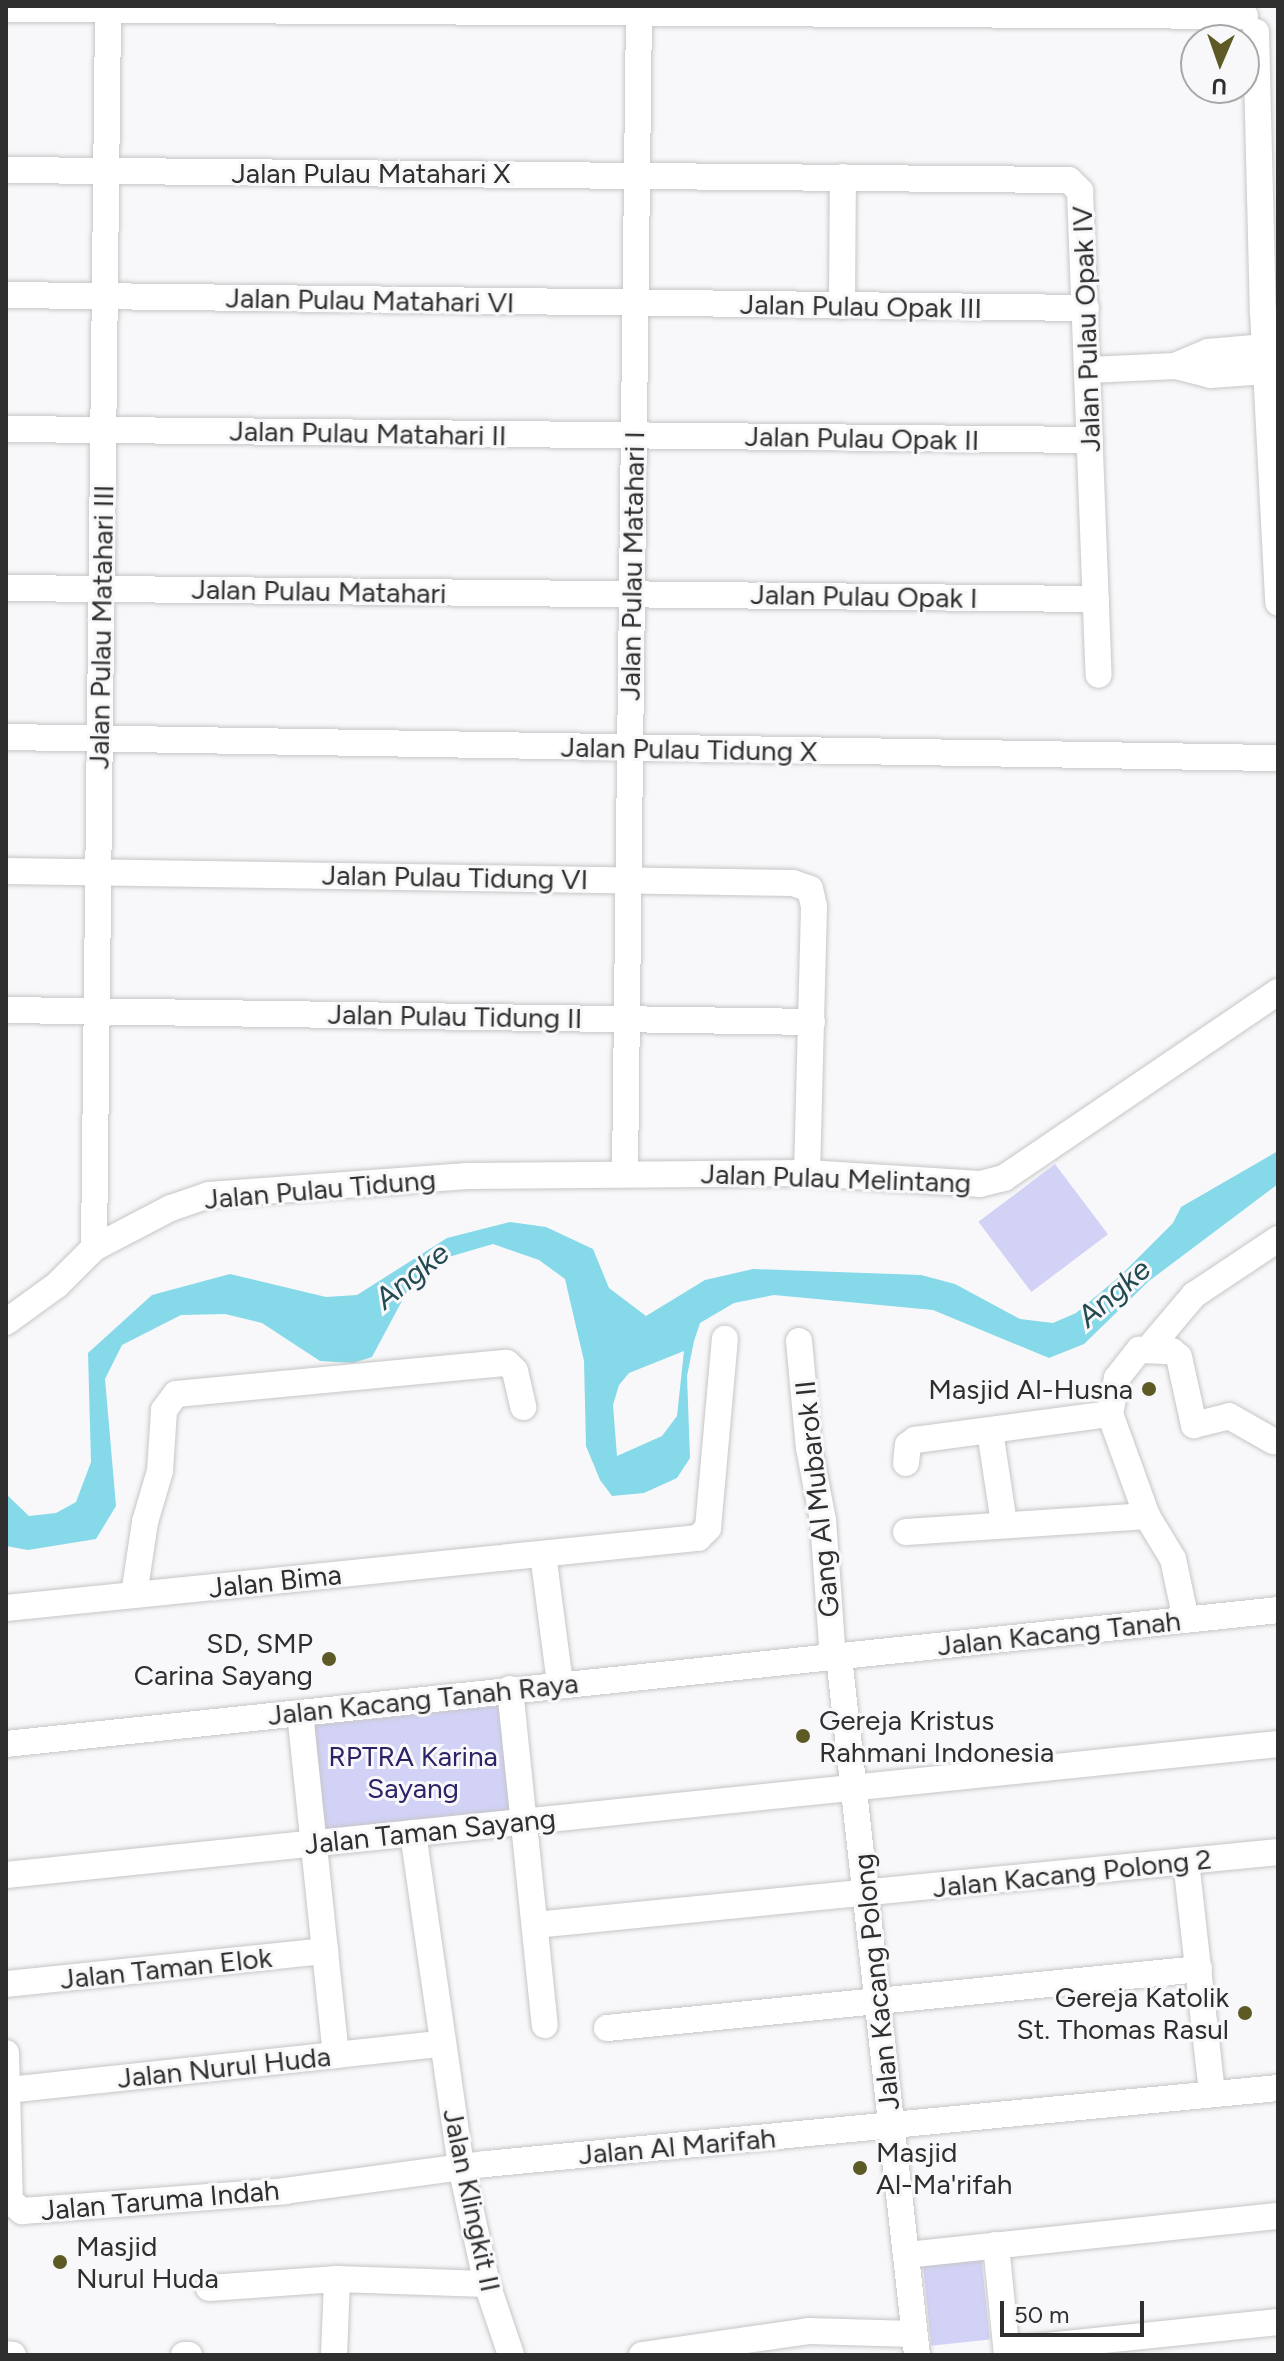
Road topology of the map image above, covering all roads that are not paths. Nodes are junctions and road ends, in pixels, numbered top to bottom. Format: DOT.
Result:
graph roads {
  1 [pos="108,8"];
  2 [pos="6,9"];
  3 [pos="639,10"];
  4 [pos="1256,23"];
  5 [pos="6,170"];
  6 [pos="106,171"];
  7 [pos="637,175"];
  8 [pos="843,177"];
  9 [pos="6,295"];
  10 [pos="105,296"];
  11 [pos="635,303"];
  12 [pos="842,306"];
  13 [pos="1086,308"];
  14 [pos="1269,359"];
  15 [pos="1089,370"];
  16 [pos="6,429"];
  17 [pos="103,430"];
  18 [pos="634,436"];
  19 [pos="1090,440"];
  20 [pos="6,588"];
  21 [pos="102,589"];
  22 [pos="632,594"];
  23 [pos="1096,599"];
  24 [pos="1278,603"];
  25 [pos="1099,675"];
  26 [pos="6,737"];
  27 [pos="100,738"];
  28 [pos="630,747"];
  29 [pos="1278,758"];
  30 [pos="6,871"];
  31 [pos="98,872"];
  32 [pos="628,880"];
  33 [pos="1278,992"];
  34 [pos="6,1010"];
  35 [pos="97,1011"];
  36 [pos="627,1019"];
  37 [pos="812,1022"];
  38 [pos="625,1173"];
  39 [pos="807,1173"];
  40 [pos="1278,1239"];
  41 [pos="94,1248"];
  42 [pos="6,1322"];
  43 [pos="725,1339"];
  44 [pos="799,1341"];
  45 [pos="1150,1347"];
  46 [pos="523,1407"];
  47 [pos="1110,1414"];
  48 [pos="990,1431"];
  49 [pos="1273,1441"];
  50 [pos="906,1463"];
  51 [pos="1147,1516"];
  52 [pos="1004,1524"];
  53 [pos="906,1532"];
  54 [pos="543,1554"];
  55 [pos="134,1595"];
  56 [pos="6,1608"];
  57 [pos="1278,1610"];
  58 [pos="1186,1620"];
  59 [pos="836,1657"];
  60 [pos="560,1684"];
  61 [pos="510,1689"];
  62 [pos="300,1713"];
  63 [pos="6,1744"];
  64 [pos="1278,1744"];
  65 [pos="854,1788"];
  66 [pos="524,1822"];
  67 [pos="413,1833"];
  68 [pos="314,1843"];
  69 [pos="1278,1852"];
  70 [pos="1186,1861"];
  71 [pos="6,1875"];
  72 [pos="866,1893"];
  73 [pos="535,1925"];
  74 [pos="325,1951"];
  75 [pos="1199,1969"];
  76 [pos="6,1984"];
  77 [pos="878,2001"];
  78 [pos="545,2025"];
  79 [pos="607,2028"];
  80 [pos="440,2044"];
  81 [pos="6,2053"];
  82 [pos="336,2055"];
  83 [pos="1278,2088"];
  84 [pos="8,2090"];
  85 [pos="1212,2094"];
  86 [pos="892,2128"];
  87 [pos="461,2167"];
  88 [pos="8,2204"];
  89 [pos="1278,2216"];
  90 [pos="996,2245"];
  91 [pos="906,2255"];
  92 [pos="337,2279"];
  93 [pos="487,2284"];
  94 [pos="209,2288"];
  95 [pos="1278,2322"];
  96 [pos="808,2343"];
  97 [pos="916,2345"];
  98 [pos="1007,2353"];
  99 [pos="6,2354"];
  100 [pos="13,2355"];
  101 [pos="334,2355"];
  102 [pos="511,2355"];
  103 [pos="642,2355"];
  1 -- 2 [label="street"];
  1 -- 3 [label="street"];
  1 -- 6 [label="street, Jalan Pulau Matahari III"];
  3 -- 4 [label="street"];
  3 -- 7 [label="street, Jalan Pulau Matahari I"];
  4 -- 14 [label="street"];
  5 -- 6 [label="street, Jalan Pulau Matahari X"];
  6 -- 7 [label="street, Jalan Pulau Matahari X"];
  6 -- 10 [label="street, Jalan Pulau Matahari III"];
  7 -- 8 [label="street, Jalan Pulau Opak IV"];
  7 -- 11 [label="street, Jalan Pulau Matahari I"];
  8 -- 12 [label="street"];
  8 -- 13 [label="street, Jalan Pulau Opak IV"];
  9 -- 10 [label="street, Jalan Pulau Matahari VI"];
  10 -- 11 [label="street, Jalan Pulau Matahari VI"];
  10 -- 17 [label="street, Jalan Pulau Matahari III"];
  11 -- 12 [label="street, Jalan Pulau Opak III"];
  11 -- 18 [label="street, Jalan Pulau Matahari I"];
  12 -- 13 [label="street, Jalan Pulau Opak III"];
  13 -- 15 [label="street, Jalan Pulau Opak IV"];
  14 -- 15 [label="street"];
  14 -- 24 [label="street"];
  15 -- 19 [label="street, Jalan Pulau Opak IV"];
  16 -- 17 [label="street, Jalan Pulau Matahari II"];
  17 -- 18 [label="street, Jalan Pulau Matahari II"];
  17 -- 21 [label="street, Jalan Pulau Matahari III"];
  18 -- 19 [label="street, Jalan Pulau Opak II"];
  18 -- 22 [label="street, Jalan Pulau Matahari I"];
  19 -- 23 [label="street, Jalan Pulau Opak IV"];
  20 -- 21 [label="street, Jalan Pulau Matahari"];
  21 -- 22 [label="street, Jalan Pulau Matahari"];
  21 -- 27 [label="street, Jalan Pulau Matahari III"];
  22 -- 23 [label="street, Jalan Pulau Opak I"];
  22 -- 28 [label="street, Jalan Pulau Matahari I"];
  23 -- 25 [label="street, Jalan Pulau Opak IV"];
  26 -- 27 [label="street, Jalan Pulau Tidung X"];
  27 -- 28 [label="street, Jalan Pulau Tidung X"];
  27 -- 31 [label="street, Jalan Pulau Matahari III"];
  28 -- 29 [label="street, Jalan Pulau Tidung X"];
  28 -- 32 [label="street, Jalan Pulau Matahari I"];
  30 -- 31 [label="street, Jalan Pulau Tidung VI"];
  31 -- 32 [label="street, Jalan Pulau Tidung VI"];
  31 -- 35 [label="street, Jalan Pulau Matahari III"];
  32 -- 36 [label="street, Jalan Pulau Matahari I"];
  32 -- 37 [label="street, Jalan Pulau Tidung VI"];
  33 -- 39 [label="street, Jalan Pulau Melintang"];
  34 -- 35 [label="street, Jalan Pulau Tidung II"];
  35 -- 36 [label="street, Jalan Pulau Tidung II"];
  35 -- 41 [label="street, Jalan Pulau Matahari III"];
  36 -- 37 [label="street, Jalan Pulau Tidung II"];
  36 -- 38 [label="street, Jalan Pulau Matahari I"];
  37 -- 39 [label="street"];
  38 -- 39 [label="street, Jalan Pulau Melintang"];
  38 -- 41 [label="street, Jalan Pulau Tidung"];
  40 -- 45 [label="street"];
  41 -- 42 [label="street, Jalan Pulau Tidung"];
  43 -- 54 [label="street, Jalan Bima"];
  44 -- 59 [label="street, Gang Al Mubarok II"];
  45 -- 47 [label="street"];
  45 -- 49 [label="street"];
  46 -- 55 [label="street"];
  47 -- 48 [label="street"];
  47 -- 51 [label="street"];
  48 -- 50 [label="street"];
  48 -- 52 [label="street"];
  51 -- 52 [label="street"];
  51 -- 58 [label="street"];
  52 -- 53 [label="street"];
  54 -- 55 [label="street, Jalan Bima"];
  54 -- 60 [label="street"];
  55 -- 56 [label="street, Jalan Bima"];
  57 -- 58 [label="street, Jalan Kacang Tanah"];
  58 -- 59 [label="street, Jalan Kacang Tanah"];
  59 -- 60 [label="street, Jalan Kacang Tanah Raya"];
  59 -- 65 [label="street, Jalan Kacang Polong"];
  60 -- 61 [label="street, Jalan Kacang Tanah Raya"];
  61 -- 62 [label="street, Jalan Kacang Tanah Raya"];
  61 -- 66 [label="street"];
  62 -- 63 [label="street, Jalan Kacang Tanah Raya"];
  62 -- 68 [label="street"];
  64 -- 65 [label="street, Jalan Taman Sayang"];
  65 -- 66 [label="street, Jalan Taman Sayang"];
  65 -- 72 [label="street, Jalan Kacang Polong"];
  66 -- 67 [label="street, Jalan Taman Sayang"];
  66 -- 73 [label="street"];
  67 -- 68 [label="street, Jalan Taman Sayang"];
  67 -- 80 [label="street, Jalan Klingkit II"];
  68 -- 71 [label="street, Jalan Taman Sayang"];
  68 -- 74 [label="street"];
  69 -- 70 [label="street, Jalan Kacang Polong 2"];
  70 -- 72 [label="street, Jalan Kacang Polong 2"];
  70 -- 75 [label="street"];
  72 -- 73 [label="street, Jalan Kacang Polong 2"];
  72 -- 77 [label="street, Jalan Kacang Polong"];
  73 -- 78 [label="street"];
  74 -- 76 [label="street, Jalan Taman Elok"];
  74 -- 82 [label="street"];
  75 -- 77 [label="street"];
  75 -- 85 [label="street"];
  77 -- 79 [label="street"];
  77 -- 86 [label="street, Jalan Kacang Polong"];
  80 -- 82 [label="street, Jalan Nurul Huda"];
  80 -- 87 [label="street, Jalan Klingkit II"];
  81 -- 84 [label="street, Jalan Taruma Indah"];
  82 -- 84 [label="street, Jalan Nurul Huda"];
  83 -- 85 [label="street, Jalan Al Marifah"];
  84 -- 88 [label="street, Jalan Taruma Indah"];
  85 -- 86 [label="street, Jalan Al Marifah"];
  86 -- 87 [label="street, Jalan Al Marifah"];
  86 -- 91 [label="street, Jalan Kacang Polong"];
  87 -- 88 [label="street, Jalan Taruma Indah"];
  87 -- 93 [label="street, Jalan Klingkit II"];
  89 -- 90 [label="street"];
  90 -- 91 [label="street"];
  90 -- 98 [label="street"];
  91 -- 97 [label="street, Jalan Kacang Polong"];
  92 -- 93 [label="street"];
  92 -- 94 [label="street"];
  92 -- 101 [label="street"];
  93 -- 102 [label="street, Jalan Klingkit II"];
  95 -- 98 [label="street"];
  96 -- 97 [label="street"];
  96 -- 103 [label="street"];
  99 -- 100 [label="street"];
}
